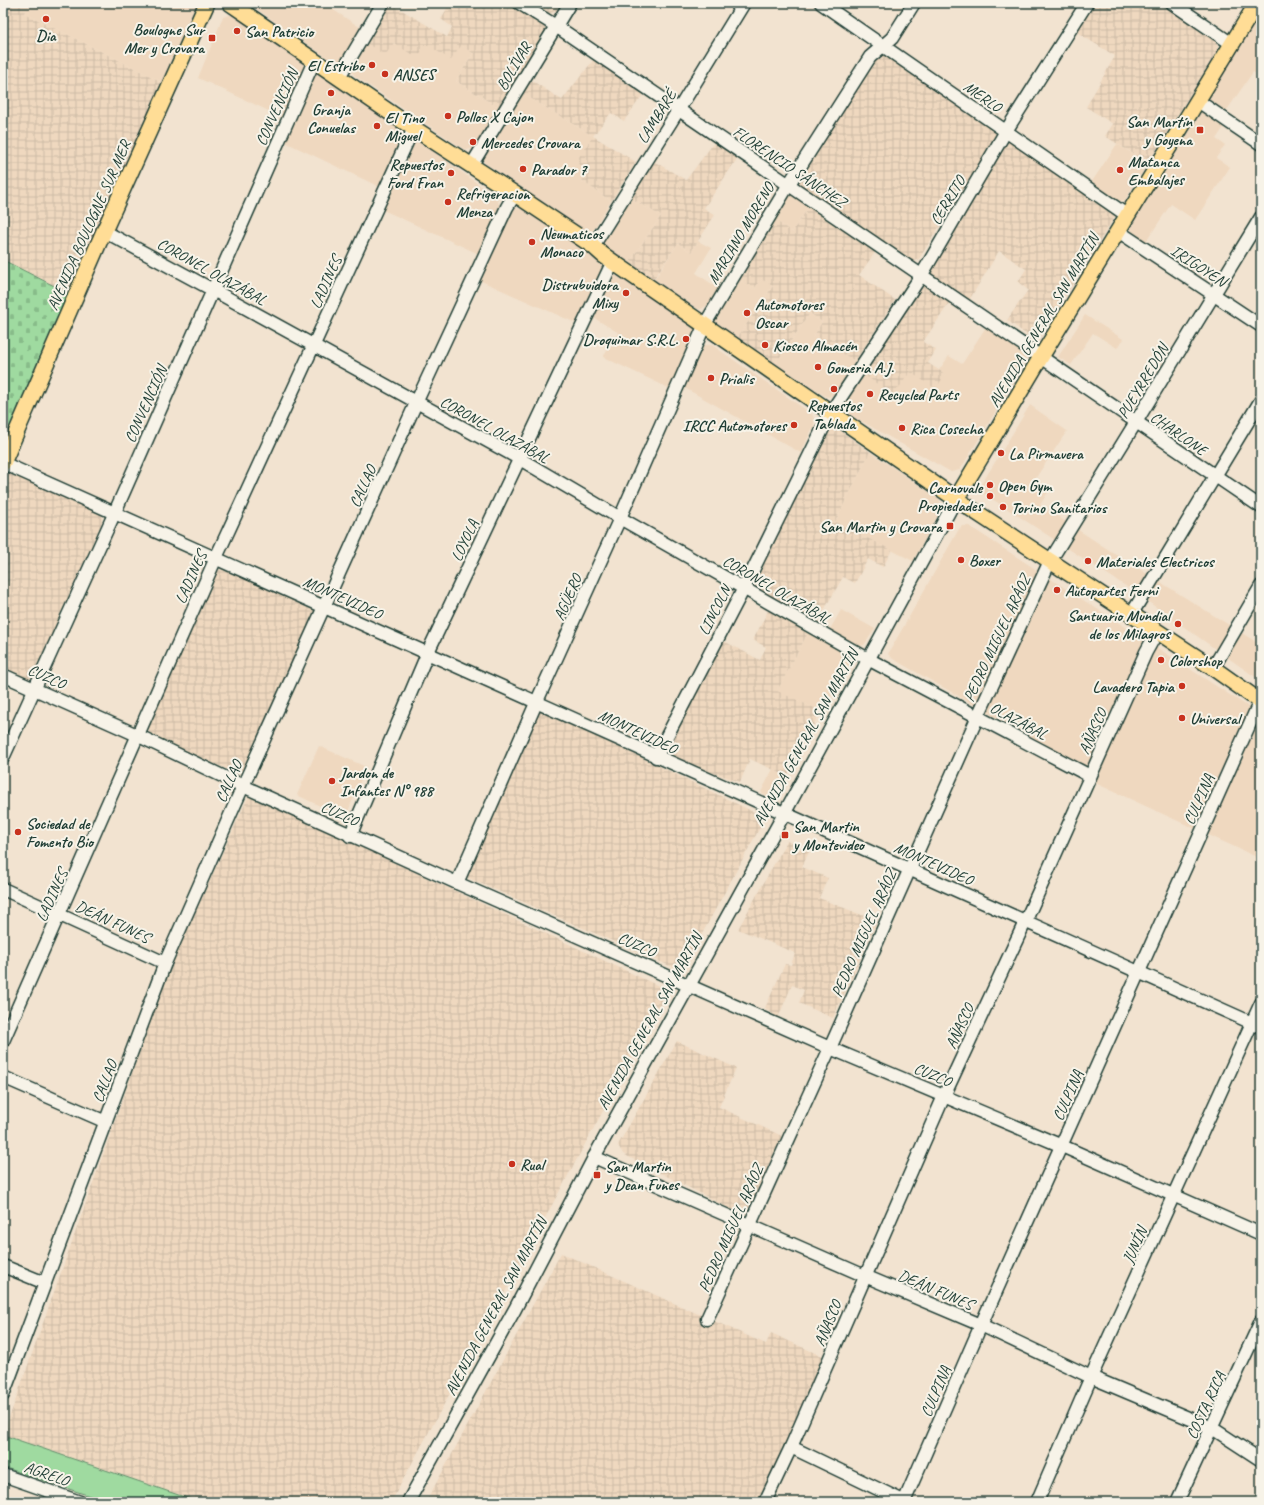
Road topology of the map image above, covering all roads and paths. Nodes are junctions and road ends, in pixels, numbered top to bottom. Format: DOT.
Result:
graph roads {
  1 [pos="207,3"];
  2 [pos="230,3"];
  3 [pos="383,3"];
  4 [pos="519,3"];
  5 [pos="570,3"];
  6 [pos="744,3"];
  7 [pos="821,3"];
  8 [pos="914,3"];
  9 [pos="1087,3"];
  10 [pos="1172,3"];
  11 [pos="1257,3"];
  12 [pos="556,26"];
  13 [pos="1232,44"];
  14 [pos="882,45"];
  15 [pos="314,61"];
  16 [pos="339,77"];
  17 [pos="1198,101"];
  18 [pos="679,110"];
  19 [pos="414,129"];
  20 [pos="1006,131"];
  21 [pos="1261,144"];
  22 [pos="471,166"];
  23 [pos="789,184"];
  24 [pos="515,194"];
  25 [pos="1128,216"];
  26 [pos="1261,217"];
  27 [pos="104,231"];
  28 [pos="1118,231"];
  29 [pos="592,246"];
  30 [pos="612,261"];
  31 [pos="921,276"];
  32 [pos="213,290"];
  33 [pos="1214,294"];
  34 [pos="705,324"];
  35 [pos="1261,326"];
  36 [pos="314,346"];
  37 [pos="1041,356"];
  38 [pos="1261,400"];
  39 [pos="416,403"];
  40 [pos="831,412"];
  41 [pos="1136,422"];
  42 [pos="520,460"];
  43 [pos="3,463"];
  44 [pos="1214,476"];
  45 [pos="956,499"];
  46 [pos="1261,507"];
  47 [pos="115,512"];
  48 [pos="620,518"];
  49 [pos="216,559"];
  50 [pos="1050,561"];
  51 [pos="1261,586"];
  52 [pos="744,588"];
  53 [pos="325,606"];
  54 [pos="1131,615"];
  55 [pos="1157,632"];
  56 [pos="428,652"];
  57 [pos="868,659"];
  58 [pos="1213,668"];
  59 [pos="3,675"];
  60 [pos="34,688"];
  61 [pos="1260,701"];
  62 [pos="537,702"];
  63 [pos="978,716"];
  64 [pos="138,735"];
  65 [pos="656,757"];
  66 [pos="3,758"];
  67 [pos="1090,776"];
  68 [pos="243,786"];
  69 [pos="784,814"];
  70 [pos="350,836"];
  71 [pos="908,869"];
  72 [pos="457,883"];
  73 [pos="3,889"];
  74 [pos="60,914"];
  75 [pos="1025,922"];
  76 [pos="165,963"];
  77 [pos="1139,972"];
  78 [pos="689,984"];
  79 [pos="1261,1003"];
  80 [pos="1256,1024"];
  81 [pos="3,1041"];
  82 [pos="830,1048"];
  83 [pos="3,1077"];
  84 [pos="944,1096"];
  85 [pos="106,1122"];
  86 [pos="1062,1146"];
  87 [pos="594,1157"];
  88 [pos="1174,1197"];
  89 [pos="749,1224"];
  90 [pos="1261,1234"];
  91 [pos="3,1266"];
  92 [pos="865,1276"];
  93 [pos="45,1283"];
  94 [pos="707,1319"];
  95 [pos="1261,1321"];
  96 [pos="981,1325"];
  97 [pos="1091,1377"];
  98 [pos="3,1395"];
  99 [pos="1212,1428"];
  100 [pos="791,1447"];
  101 [pos="1261,1460"];
  102 [pos="3,1475"];
  103 [pos="80,1502"];
  104 [pos="408,1502"];
  105 [pos="765,1502"];
  106 [pos="904,1502"];
  107 [pos="1037,1502"];
  108 [pos="1177,1502"];
  1 -- 27 [label="main road, AVENIDA BOULOGNE SUR MER"];
  2 -- 15 [label="main road"];
  3 -- 16 [label="street"];
  4 -- 12 [label="street, FLORENCIO SÁNCHEZ"];
  5 -- 12 [label="street, BOLÍVAR"];
  6 -- 18 [label="street, LAMBARÉ"];
  7 -- 14 [label="street, MERLO"];
  8 -- 14 [label="street, MARIANO MORENO"];
  9 -- 20 [label="street, CERRITO"];
  10 -- 13 [label="street"];
  11 -- 13 [label="main road, AVENIDA GENERAL SAN MARTÍN"];
  12 -- 18 [label="street, FLORENCIO SÁNCHEZ"];
  12 -- 22 [label="street, BOLÍVAR"];
  13 -- 17 [label="main road, AVENIDA GENERAL SAN MARTÍN"];
  14 -- 20 [label="street, MERLO"];
  14 -- 23 [label="street, MARIANO MORENO"];
  15 -- 16 [label="main road"];
  15 -- 32 [label="street, CONVENCIÓN"];
  16 -- 19 [label="main road"];
  17 -- 21 [label="street"];
  17 -- 25 [label="main road, AVENIDA GENERAL SAN MARTÍN"];
  18 -- 23 [label="street, FLORENCIO SÁNCHEZ"];
  18 -- 29 [label="street, LAMBARÉ"];
  19 -- 22 [label="main road"];
  19 -- 36 [label="street, LADINES"];
  20 -- 25 [label="street, MERLO"];
  20 -- 31 [label="street, CERRITO"];
  22 -- 24 [label="main road"];
  23 -- 31 [label="street, FLORENCIO SÁNCHEZ"];
  23 -- 34 [label="street, MARIANO MORENO"];
  24 -- 29 [label="main road"];
  24 -- 39 [label="street, CALLAO"];
  25 -- 28 [label="main road, AVENIDA GENERAL SAN MARTÍN"];
  26 -- 33 [label="street, PUEYRREDÓN"];
  27 -- 32 [label="street, CORONEL OLAZÁBAL"];
  27 -- 43 [label="main road, AVENIDA BOULOGNE SUR MER"];
  28 -- 33 [label="street, IRIGOYEN"];
  28 -- 37 [label="main road, AVENIDA GENERAL SAN MARTÍN"];
  29 -- 30 [label="main road"];
  30 -- 34 [label="main road"];
  30 -- 42 [label="street, LOYOLA"];
  31 -- 37 [label="street, FLORENCIO SÁNCHEZ"];
  31 -- 40 [label="street, CERRITO"];
  32 -- 36 [label="street, CORONEL OLAZÁBAL"];
  32 -- 47 [label="street, CONVENCIÓN"];
  33 -- 35 [label="street, IRIGOYEN"];
  33 -- 41 [label="street, PUEYRREDÓN"];
  34 -- 40 [label="main road"];
  34 -- 48 [label="street, AGÜERO"];
  36 -- 39 [label="street, CORONEL OLAZÁBAL"];
  36 -- 49 [label="street, LADINES"];
  37 -- 41 [label="street, CHARLONE"];
  37 -- 45 [label="main road, AVENIDA GENERAL SAN MARTÍN"];
  38 -- 44 [label="street"];
  39 -- 42 [label="street, CORONEL OLAZÁBAL"];
  39 -- 53 [label="street, CALLAO"];
  40 -- 45 [label="main road"];
  40 -- 52 [label="street, LINCOLN"];
  41 -- 44 [label="street, CHARLONE"];
  41 -- 50 [label="street, PUEYRREDÓN"];
  42 -- 48 [label="street, CORONEL OLAZÁBAL"];
  42 -- 56 [label="street, LOYOLA"];
  43 -- 47 [label="street, MONTEVIDEO"];
  44 -- 46 [label="street, CHARLONE"];
  44 -- 54 [label="street"];
  45 -- 50 [label="main road"];
  45 -- 57 [label="street, AVENIDA GENERAL SAN MARTÍN"];
  47 -- 49 [label="street, MONTEVIDEO"];
  47 -- 60 [label="street, CONVENCIÓN"];
  48 -- 52 [label="street, CORONEL OLAZÁBAL"];
  48 -- 62 [label="street, AGÜERO"];
  49 -- 53 [label="street, MONTEVIDEO"];
  49 -- 64 [label="street, LADINES"];
  50 -- 54 [label="main road"];
  50 -- 63 [label="street, PEDRO MIGUEL ARÁOZ"];
  51 -- 58 [label="street"];
  52 -- 57 [label="street, CORONEL OLAZÁBAL"];
  52 -- 65 [label="street, LINCOLN"];
  53 -- 56 [label="street, MONTEVIDEO"];
  53 -- 68 [label="street, CALLAO"];
  54 -- 55 [label="main road"];
  55 -- 58 [label="main road"];
  55 -- 67 [label="street, AÑASCO"];
  56 -- 62 [label="street, MONTEVIDEO"];
  56 -- 70 [label="street, LOYOLA"];
  57 -- 63 [label="street, OLAZÁBAL"];
  57 -- 69 [label="street, AVENIDA GENERAL SAN MARTÍN"];
  58 -- 61 [label="main road"];
  59 -- 60 [label="street, CUZCO"];
  60 -- 64 [label="street, CUZCO"];
  60 -- 66 [label="street, CONVENCIÓN"];
  61 -- 77 [label="street, CULPINA"];
  62 -- 65 [label="street, MONTEVIDEO"];
  62 -- 72 [label="street, AGÜERO"];
  63 -- 67 [label="street, OLAZÁBAL"];
  63 -- 71 [label="street, PEDRO MIGUEL ARÁOZ"];
  64 -- 68 [label="street, CUZCO"];
  64 -- 74 [label="street, LADINES"];
  65 -- 69 [label="street, MONTEVIDEO"];
  67 -- 75 [label="street, AÑASCO"];
  68 -- 70 [label="street, CUZCO"];
  68 -- 76 [label="street, CALLAO"];
  69 -- 71 [label="street, MONTEVIDEO"];
  69 -- 78 [label="street, AVENIDA GENERAL SAN MARTÍN"];
  70 -- 72 [label="street, CUZCO"];
  71 -- 75 [label="street, MONTEVIDEO"];
  71 -- 82 [label="street, PEDRO MIGUEL ARÁOZ"];
  72 -- 78 [label="street, CUZCO"];
  73 -- 74 [label="street, DEÁN FUNES"];
  74 -- 76 [label="street, DEÁN FUNES"];
  74 -- 81 [label="street, LADINES"];
  75 -- 77 [label="street, MONTEVIDEO"];
  75 -- 84 [label="street, AÑASCO"];
  76 -- 85 [label="street, CALLAO"];
  77 -- 80 [label="street, MONTEVIDEO"];
  77 -- 86 [label="street, CULPINA"];
  78 -- 82 [label="street, CUZCO"];
  78 -- 87 [label="street, AVENIDA GENERAL SAN MARTÍN"];
  79 -- 80 [label="street, JUNÍN"];
  80 -- 88 [label="street, JUNÍN"];
  82 -- 84 [label="street, CUZCO"];
  82 -- 89 [label="street, PEDRO MIGUEL ARÁOZ"];
  83 -- 85 [label="street"];
  84 -- 86 [label="street, CUZCO"];
  84 -- 92 [label="street, AÑASCO"];
  85 -- 93 [label="street, CALLAO"];
  86 -- 88 [label="street, CUZCO"];
  86 -- 96 [label="street, CULPINA"];
  87 -- 89 [label="street, DEÁN FUNES"];
  87 -- 104 [label="street, AVENIDA GENERAL SAN MARTÍN"];
  88 -- 90 [label="street, CUZCO"];
  88 -- 97 [label="street, JUNÍN"];
  89 -- 92 [label="street, DEÁN FUNES"];
  89 -- 94 [label="street, PEDRO MIGUEL ARÁOZ"];
  91 -- 93 [label="street"];
  92 -- 96 [label="street, DEÁN FUNES"];
  92 -- 100 [label="street, AÑASCO"];
  93 -- 98 [label="street, CALLAO"];
  95 -- 99 [label="street, COSTA RICA"];
  96 -- 97 [label="street, DEÁN FUNES"];
  96 -- 106 [label="street, CULPINA"];
  97 -- 99 [label="street, DEÁN FUNES"];
  97 -- 107 [label="street, JUNÍN"];
  99 -- 101 [label="street, DEÁN FUNES"];
  99 -- 108 [label="street, COSTA RICA"];
  100 -- 105 [label="street, AÑASCO"];
  100 -- 106 [label="street"];
  102 -- 103 [label="street, AGRELO"];
}
